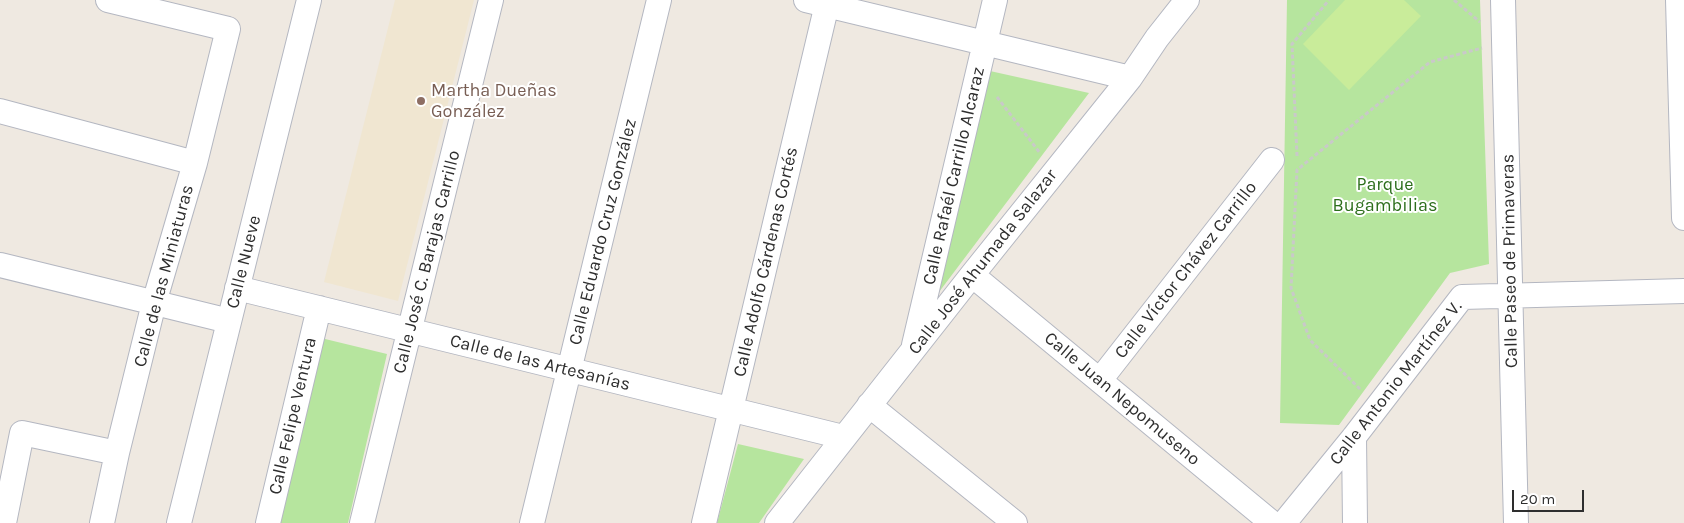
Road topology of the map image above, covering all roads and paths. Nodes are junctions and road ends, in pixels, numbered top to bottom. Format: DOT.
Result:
graph roads {
  1 [pos="108,0"];
  2 [pos="309,0"];
  3 [pos="491,0"];
  4 [pos="659,0"];
  5 [pos="995,0"];
  6 [pos="1166,0"];
  7 [pos="1187,0"];
  8 [pos="1329,0"];
  9 [pos="1503,0"];
  10 [pos="1678,0"];
  11 [pos="820,2"];
  12 [pos="1157,38"];
  13 [pos="1504,42"];
  14 [pos="985,43"];
  15 [pos="978,73"];
  16 [pos="1130,78"];
  17 [pos="0,111"];
  18 [pos="1272,160"];
  19 [pos="194,164"];
  20 [pos="1297,170"];
  21 [pos="1055,172"];
  22 [pos="1684,218"];
  23 [pos="0,265"];
  24 [pos="972,275"];
  25 [pos="237,288"];
  26 [pos="1684,291"];
  27 [pos="1511,296"];
  28 [pos="154,303"];
  29 [pos="319,308"];
  30 [pos="229,321"];
  31 [pos="410,331"];
  32 [pos="913,352"];
  33 [pos="569,370"];
  34 [pos="1100,380"];
  35 [pos="869,405"];
  36 [pos="1378,406"];
  37 [pos="731,410"];
  38 [pos="1354,437"];
  39 [pos="843,438"];
  40 [pos="117,453"];
  41 [pos="4,523"];
  42 [pos="102,523"];
  43 [pos="179,523"];
  44 [pos="268,523"];
  45 [pos="362,523"];
  46 [pos="532,523"];
  47 [pos="704,523"];
  48 [pos="776,523"];
  49 [pos="1015,523"];
  50 [pos="1272,523"];
  51 [pos="1284,523"];
  52 [pos="1355,523"];
  53 [pos="1516,523"];
  1 -- 19 [label="street, Calle de las Miniaturas"];
  2 -- 25 [label="street, Calle Nueve"];
  3 -- 31 [label="street, Calle José C. Barajas Carrillo"];
  4 -- 33 [label="street, Calle Eduardo Cruz González"];
  5 -- 14 [label="street, Calle Rafaél Carrillo Alcaraz"];
  6 -- 12 [label="street"];
  7 -- 12 [label="street, Calle José Ahumada Salazar"];
  8 -- 20 [label="path"];
  9 -- 13 [label="street, Calle Paseo de Primaveras"];
  10 -- 22 [label="street"];
  11 -- 14 [label="street"];
  11 -- 37 [label="street, Calle Adolfo Cárdenas Cortés"];
  12 -- 16 [label="street, Calle José Ahumada Salazar"];
  13 -- 20 [label="path"];
  13 -- 27 [label="street, Calle Paseo de Primaveras"];
  14 -- 15 [label="street, Calle Rafaél Carrillo Alcaraz"];
  14 -- 16 [label="street"];
  15 -- 21 [label="path"];
  15 -- 32 [label="street, Calle Rafaél Carrillo Alcaraz"];
  16 -- 21 [label="street, Calle José Ahumada Salazar"];
  17 -- 19 [label="street"];
  18 -- 34 [label="street, Calle Víctor Chávez Carrillo"];
  19 -- 28 [label="street, Calle de las Miniaturas"];
  20 -- 36 [label="path"];
  21 -- 24 [label="street, Calle José Ahumada Salazar"];
  23 -- 28 [label="street"];
  24 -- 32 [label="street, Calle José Ahumada Salazar"];
  24 -- 34 [label="street, Calle Juan Nepomuseno"];
  25 -- 29 [label="street, Calle de las Artesanías"];
  25 -- 30 [label="street, Calle Nueve"];
  26 -- 27 [label="street, Calle Antonio Martínez V."];
  27 -- 36 [label="street, Calle Antonio Martínez V."];
  27 -- 53 [label="street, Calle Paseo de Primaveras"];
  28 -- 30 [label="street"];
  28 -- 40 [label="street, Calle de las Miniaturas"];
  29 -- 31 [label="street, Calle de las Artesanías"];
  29 -- 44 [label="street, Calle Felipe Ventura"];
  30 -- 43 [label="street, Calle Nueve"];
  31 -- 33 [label="street, Calle de las Artesanías"];
  31 -- 45 [label="street, Calle José C. Barajas Carrillo"];
  32 -- 35 [label="street, Calle José Ahumada Salazar"];
  33 -- 37 [label="street, Calle de las Artesanías"];
  33 -- 46 [label="street, Calle Eduardo Cruz González"];
  34 -- 50 [label="street, Calle Juan Nepomuseno"];
  35 -- 39 [label="street, Calle José Ahumada Salazar"];
  35 -- 49 [label="street"];
  36 -- 38 [label="street, Calle Antonio Martínez V."];
  37 -- 39 [label="street, Calle de las Artesanías"];
  37 -- 47 [label="street, Calle Adolfo Cárdenas Cortés"];
  38 -- 51 [label="street, Calle Antonio Martínez V."];
  38 -- 52 [label="street"];
  39 -- 48 [label="street, Calle José Ahumada Salazar"];
  40 -- 41 [label="street"];
  40 -- 42 [label="street, Calle de las Miniaturas"];
}
